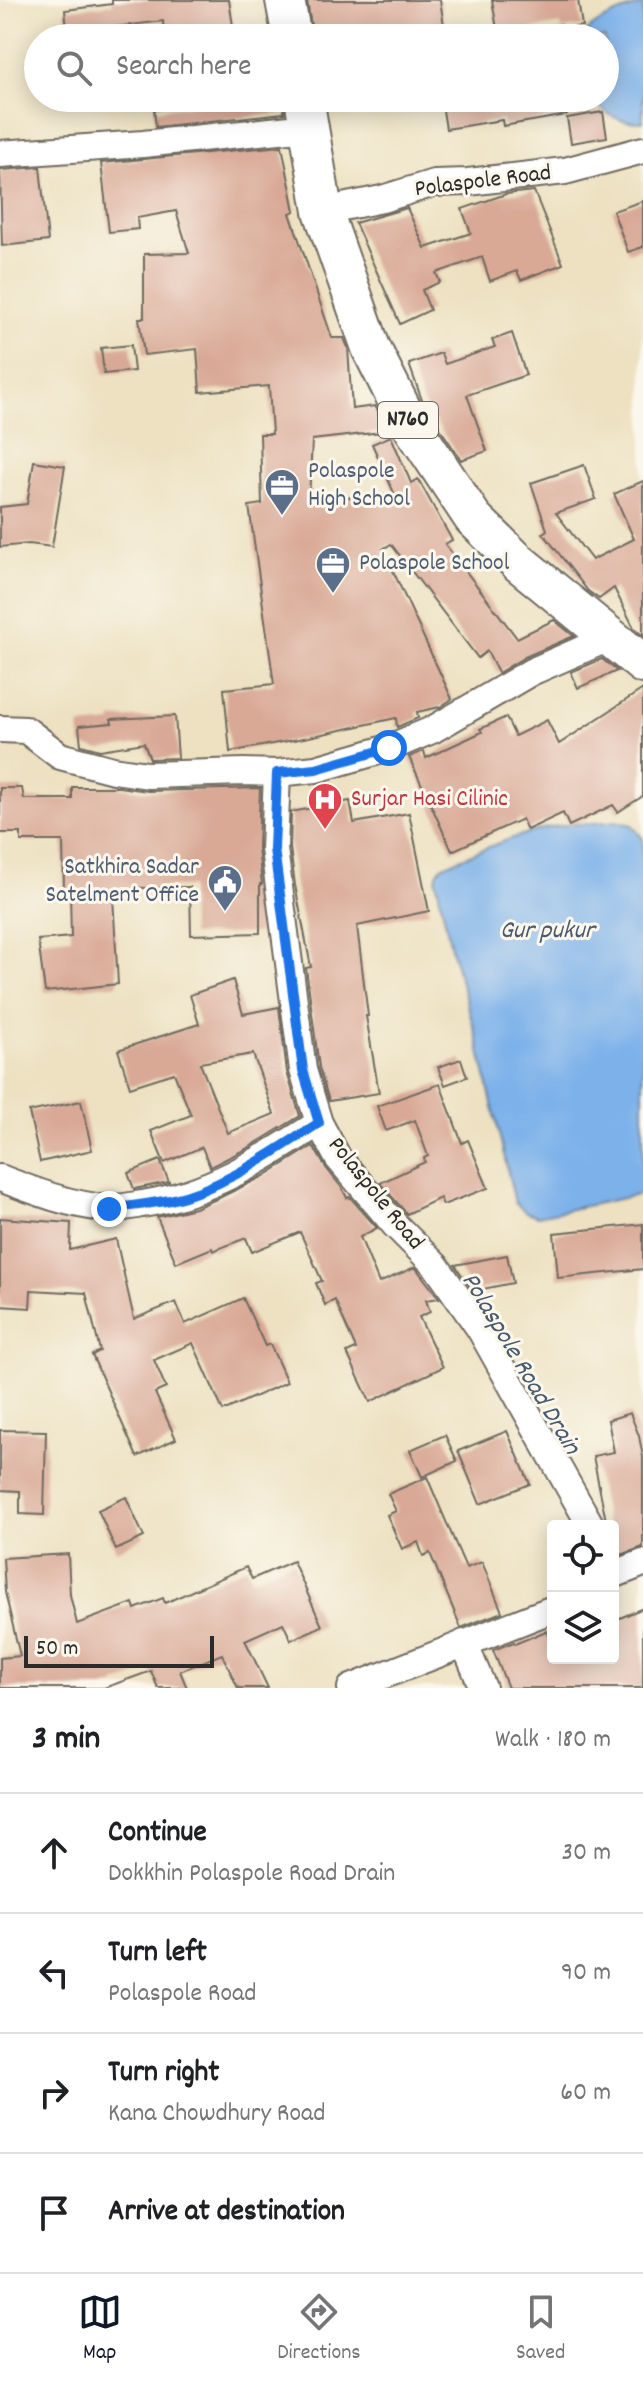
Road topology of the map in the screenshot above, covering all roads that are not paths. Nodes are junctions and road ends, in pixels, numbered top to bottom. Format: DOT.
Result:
graph roads {
  1 [pos="285,0"];
  2 [pos="289,24"];
  3 [pos="307,112"];
  4 [pos="643,150"];
  5 [pos="0,154"];
  6 [pos="323,211"];
  7 [pos="611,637"];
  8 [pos="643,664"];
  9 [pos="0,729"];
  10 [pos="277,773"];
  11 [pos="319,1123"];
  12 [pos="0,1178"];
  13 [pos="588,1520"];
  14 [pos="547,1611"];
  15 [pos="464,1643"];
  16 [pos="351,1688"];
  17 [pos="483,1688"];
  1 -- 2 [label="highway"];
  3 -- 5 [label="street"];
  3 -- 6 [label="highway, N760"];
  4 -- 6 [label="street, Polaspole Road"];
  6 -- 7 [label="highway, N760"];
  7 -- 8 [label="highway, N760"];
  7 -- 10 [label="street"];
  9 -- 10 [label="street"];
  10 -- 11 [label="street, Polaspole Road"];
  11 -- 12 [label="street"];
  11 -- 13 [label="street, Polaspole Road"];
  14 -- 15 [label="street"];
  15 -- 16 [label="street"];
  15 -- 17 [label="street"];
}
